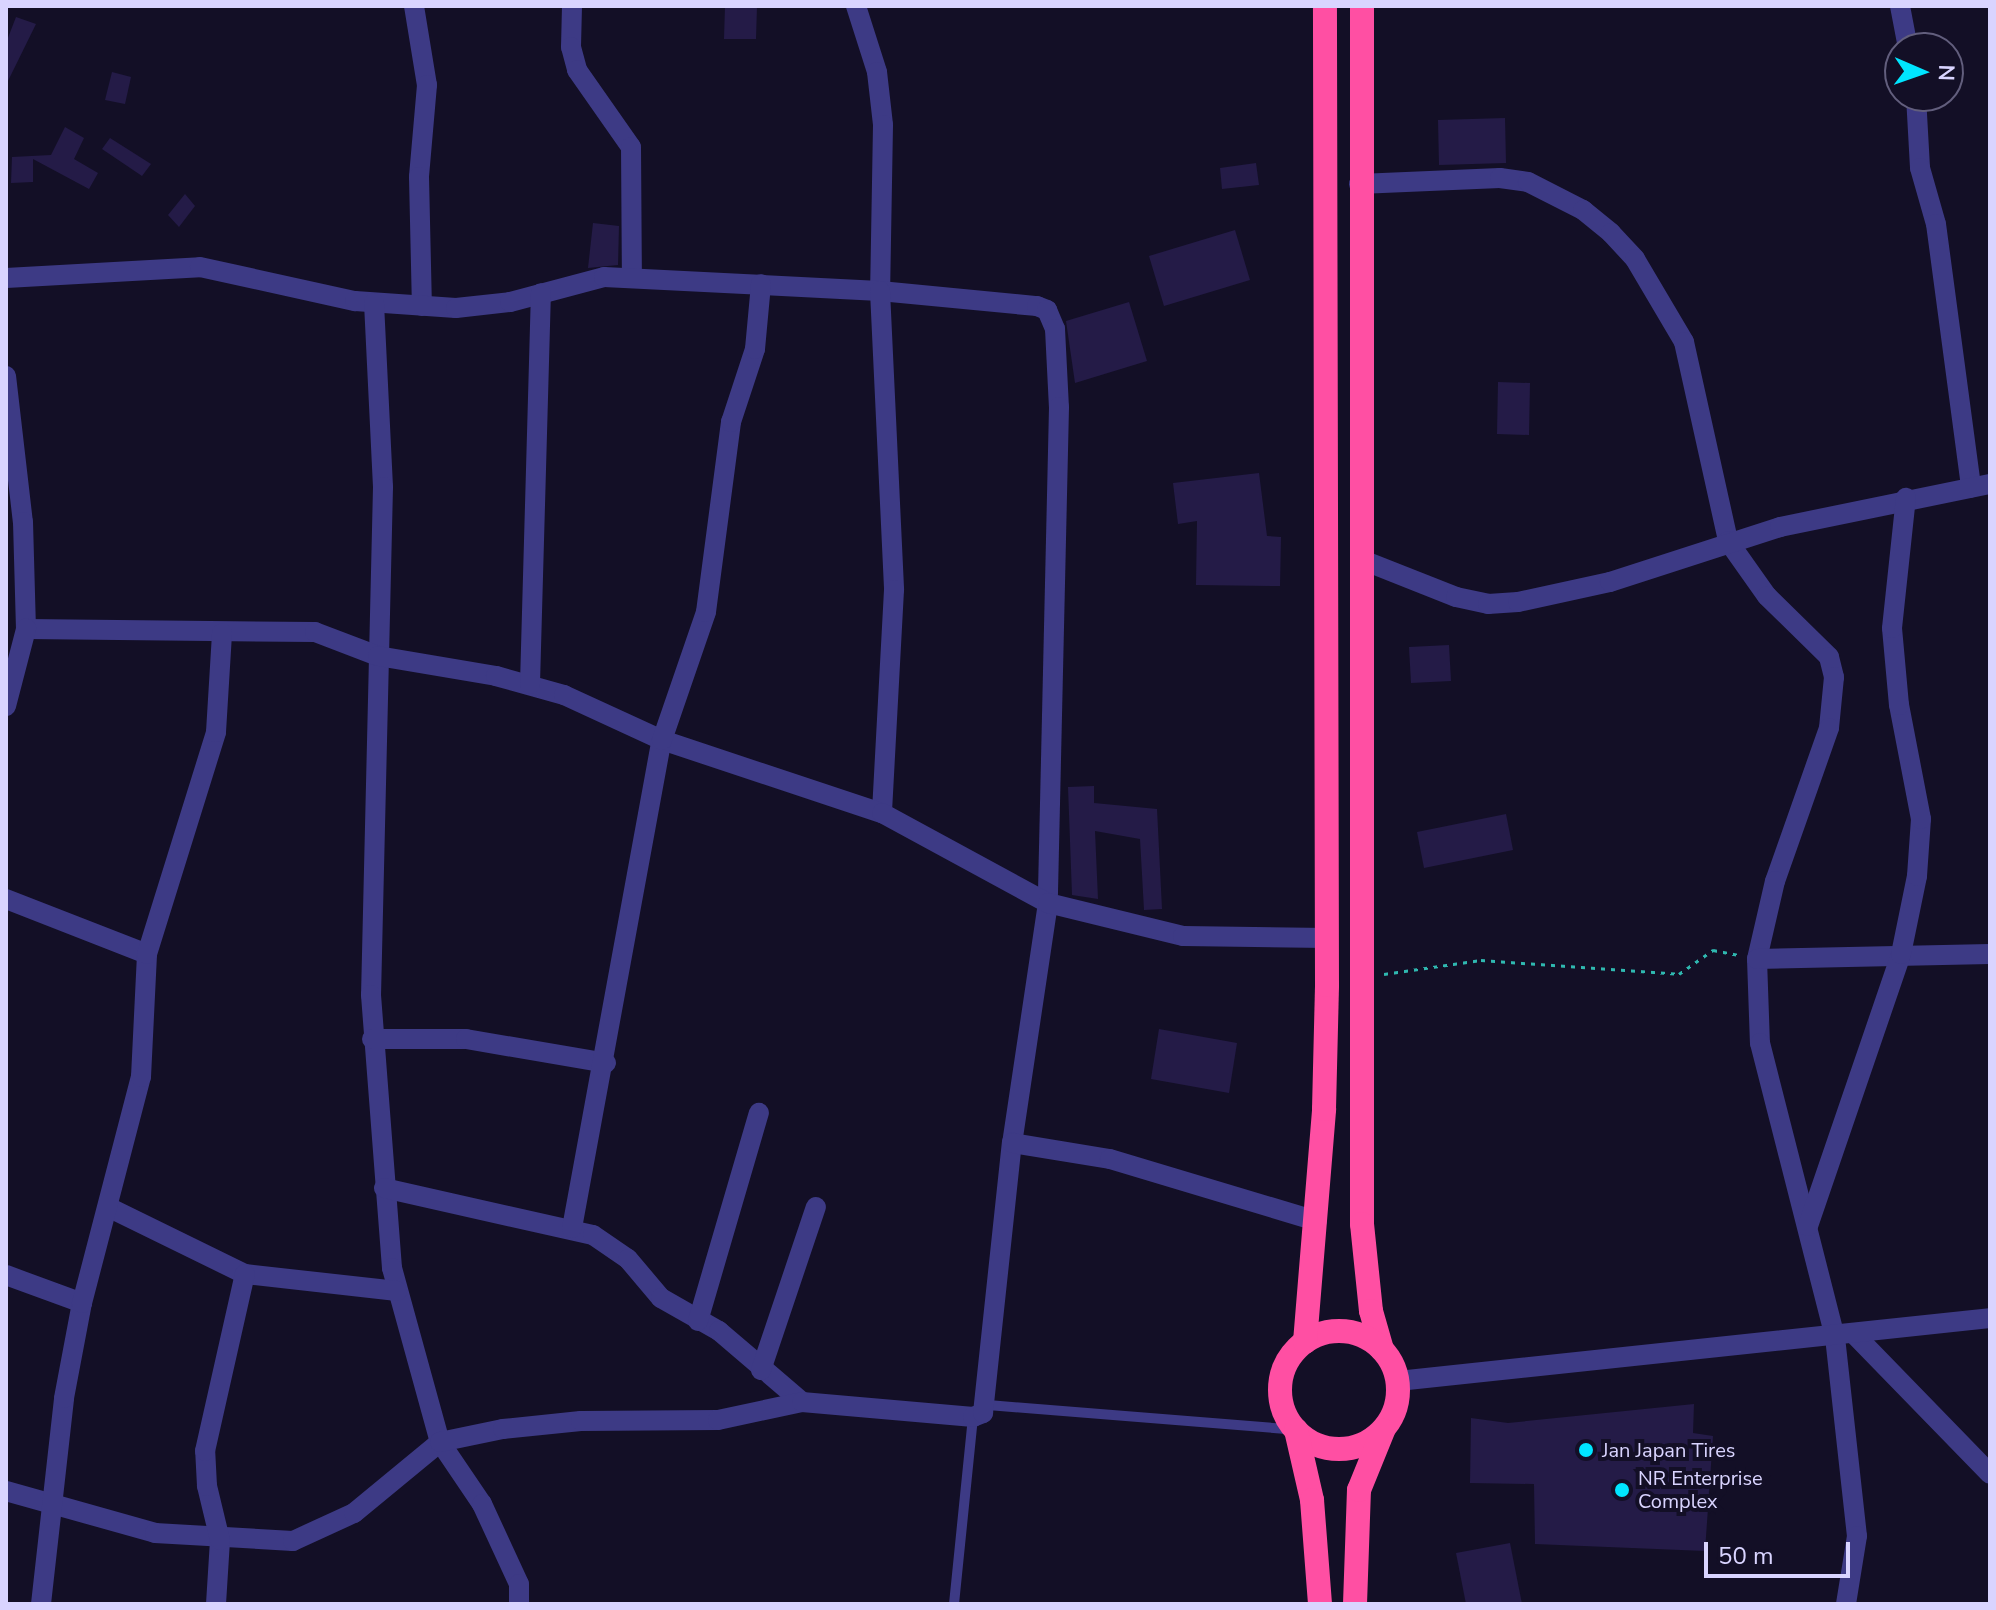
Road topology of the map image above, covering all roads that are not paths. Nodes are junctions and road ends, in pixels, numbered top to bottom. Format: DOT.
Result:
graph roads {
  1 [pos="414,6"];
  2 [pos="572,6"];
  3 [pos="856,6"];
  4 [pos="1325,6"];
  5 [pos="1362,6"];
  6 [pos="1900,6"];
  7 [pos="1905,32"];
  8 [pos="1917,112"];
  9 [pos="1359,184"];
  10 [pos="632,277"];
  11 [pos="6,278"];
  12 [pos="761,284"];
  13 [pos="880,291"];
  14 [pos="541,293"];
  15 [pos="374,303"];
  16 [pos="422,306"];
  17 [pos="6,376"];
  18 [pos="1980,486"];
  19 [pos="1906,498"];
  20 [pos="1728,541"];
  21 [pos="1360,559"];
  22 [pos="26,629"];
  23 [pos="222,633"];
  24 [pos="378,656"];
  25 [pos="530,684"];
  26 [pos="6,706"];
  27 [pos="662,740"];
  28 [pos="882,813"];
  29 [pos="6,899"];
  30 [pos="1048,903"];
  31 [pos="1327,938"];
  32 [pos="147,954"];
  33 [pos="1901,954"];
  34 [pos="1990,954"];
  35 [pos="1757,959"];
  36 [pos="372,1039"];
  37 [pos="606,1063"];
  38 [pos="759,1113"];
  39 [pos="1012,1143"];
  40 [pos="384,1188"];
  41 [pos="816,1207"];
  42 [pos="110,1208"];
  43 [pos="1317,1221"];
  44 [pos="1808,1226"];
  45 [pos="572,1228"];
  46 [pos="245,1274"];
  47 [pos="6,1275"];
  48 [pos="397,1291"];
  49 [pos="82,1303"];
  50 [pos="1990,1318"];
  51 [pos="698,1321"];
  52 [pos="1845,1335"];
  53 [pos="1305,1342"];
  54 [pos="1382,1349"];
  55 [pos="761,1370"];
  56 [pos="1398,1381"];
  57 [pos="802,1402"];
  58 [pos="980,1411"];
  59 [pos="1384,1429"];
  60 [pos="1296,1430"];
  61 [pos="440,1442"];
  62 [pos="1990,1474"];
  63 [pos="6,1491"];
  64 [pos="52,1501"];
  65 [pos="220,1540"];
  66 [pos="41,1604"];
  67 [pos="216,1604"];
  68 [pos="519,1604"];
  69 [pos="954,1604"];
  70 [pos="1320,1604"];
  71 [pos="1355,1604"];
  72 [pos="1846,1604"];
  1 -- 16 [label="street"];
  2 -- 10 [label="street"];
  3 -- 13 [label="street"];
  4 -- 31 [label="highway"];
  5 -- 9 [label="highway"];
  6 -- 7 [label="street"];
  8 -- 18 [label="street"];
  9 -- 20 [label="street"];
  9 -- 21 [label="highway"];
  10 -- 12 [label="street"];
  10 -- 14 [label="street"];
  11 -- 15 [label="street"];
  12 -- 13 [label="street"];
  12 -- 27 [label="street"];
  13 -- 28 [label="street"];
  13 -- 30 [label="street"];
  14 -- 16 [label="street"];
  14 -- 25 [label="street"];
  15 -- 16 [label="street"];
  15 -- 24 [label="street"];
  17 -- 22 [label="street"];
  18 -- 19 [label="street"];
  19 -- 20 [label="street"];
  19 -- 33 [label="street"];
  20 -- 21 [label="street"];
  20 -- 35 [label="street"];
  21 -- 54 [label="highway"];
  22 -- 23 [label="street"];
  22 -- 26 [label="street"];
  23 -- 24 [label="street"];
  23 -- 32 [label="street"];
  24 -- 25 [label="street"];
  24 -- 36 [label="street"];
  25 -- 27 [label="street"];
  27 -- 28 [label="street"];
  27 -- 37 [label="street"];
  28 -- 30 [label="street"];
  29 -- 32 [label="street"];
  30 -- 31 [label="street"];
  30 -- 39 [label="street"];
  31 -- 43 [label="highway"];
  32 -- 42 [label="street"];
  33 -- 34 [label="street"];
  33 -- 35 [label="street"];
  33 -- 44 [label="street"];
  35 -- 44 [label="street"];
  36 -- 37 [label="street"];
  36 -- 40 [label="street"];
  37 -- 45 [label="street"];
  38 -- 51 [label="street"];
  39 -- 43 [label="street"];
  39 -- 58 [label="street"];
  40 -- 45 [label="street"];
  40 -- 48 [label="street"];
  41 -- 55 [label="street"];
  42 -- 46 [label="street"];
  42 -- 49 [label="street"];
  43 -- 53 [label="highway"];
  44 -- 52 [label="street"];
  45 -- 51 [label="street"];
  46 -- 48 [label="street"];
  46 -- 65 [label="street"];
  47 -- 49 [label="street"];
  48 -- 61 [label="street"];
  49 -- 64 [label="street"];
  50 -- 52 [label="street"];
  51 -- 55 [label="street"];
  52 -- 56 [label="street"];
  52 -- 62 [label="street"];
  52 -- 72 [label="street"];
  53 -- 54 [label="highway"];
  53 -- 60 [label="highway"];
  54 -- 56 [label="highway"];
  55 -- 57 [label="street"];
  56 -- 59 [label="highway"];
  57 -- 58 [label="street"];
  57 -- 61 [label="street"];
  58 -- 60 [label="lane"];
  58 -- 69 [label="lane"];
  59 -- 60 [label="highway"];
  59 -- 71 [label="highway"];
  60 -- 70 [label="highway"];
  61 -- 65 [label="street"];
  61 -- 68 [label="street"];
  63 -- 64 [label="street"];
  64 -- 65 [label="street"];
  64 -- 66 [label="street"];
  65 -- 67 [label="street"];
}
